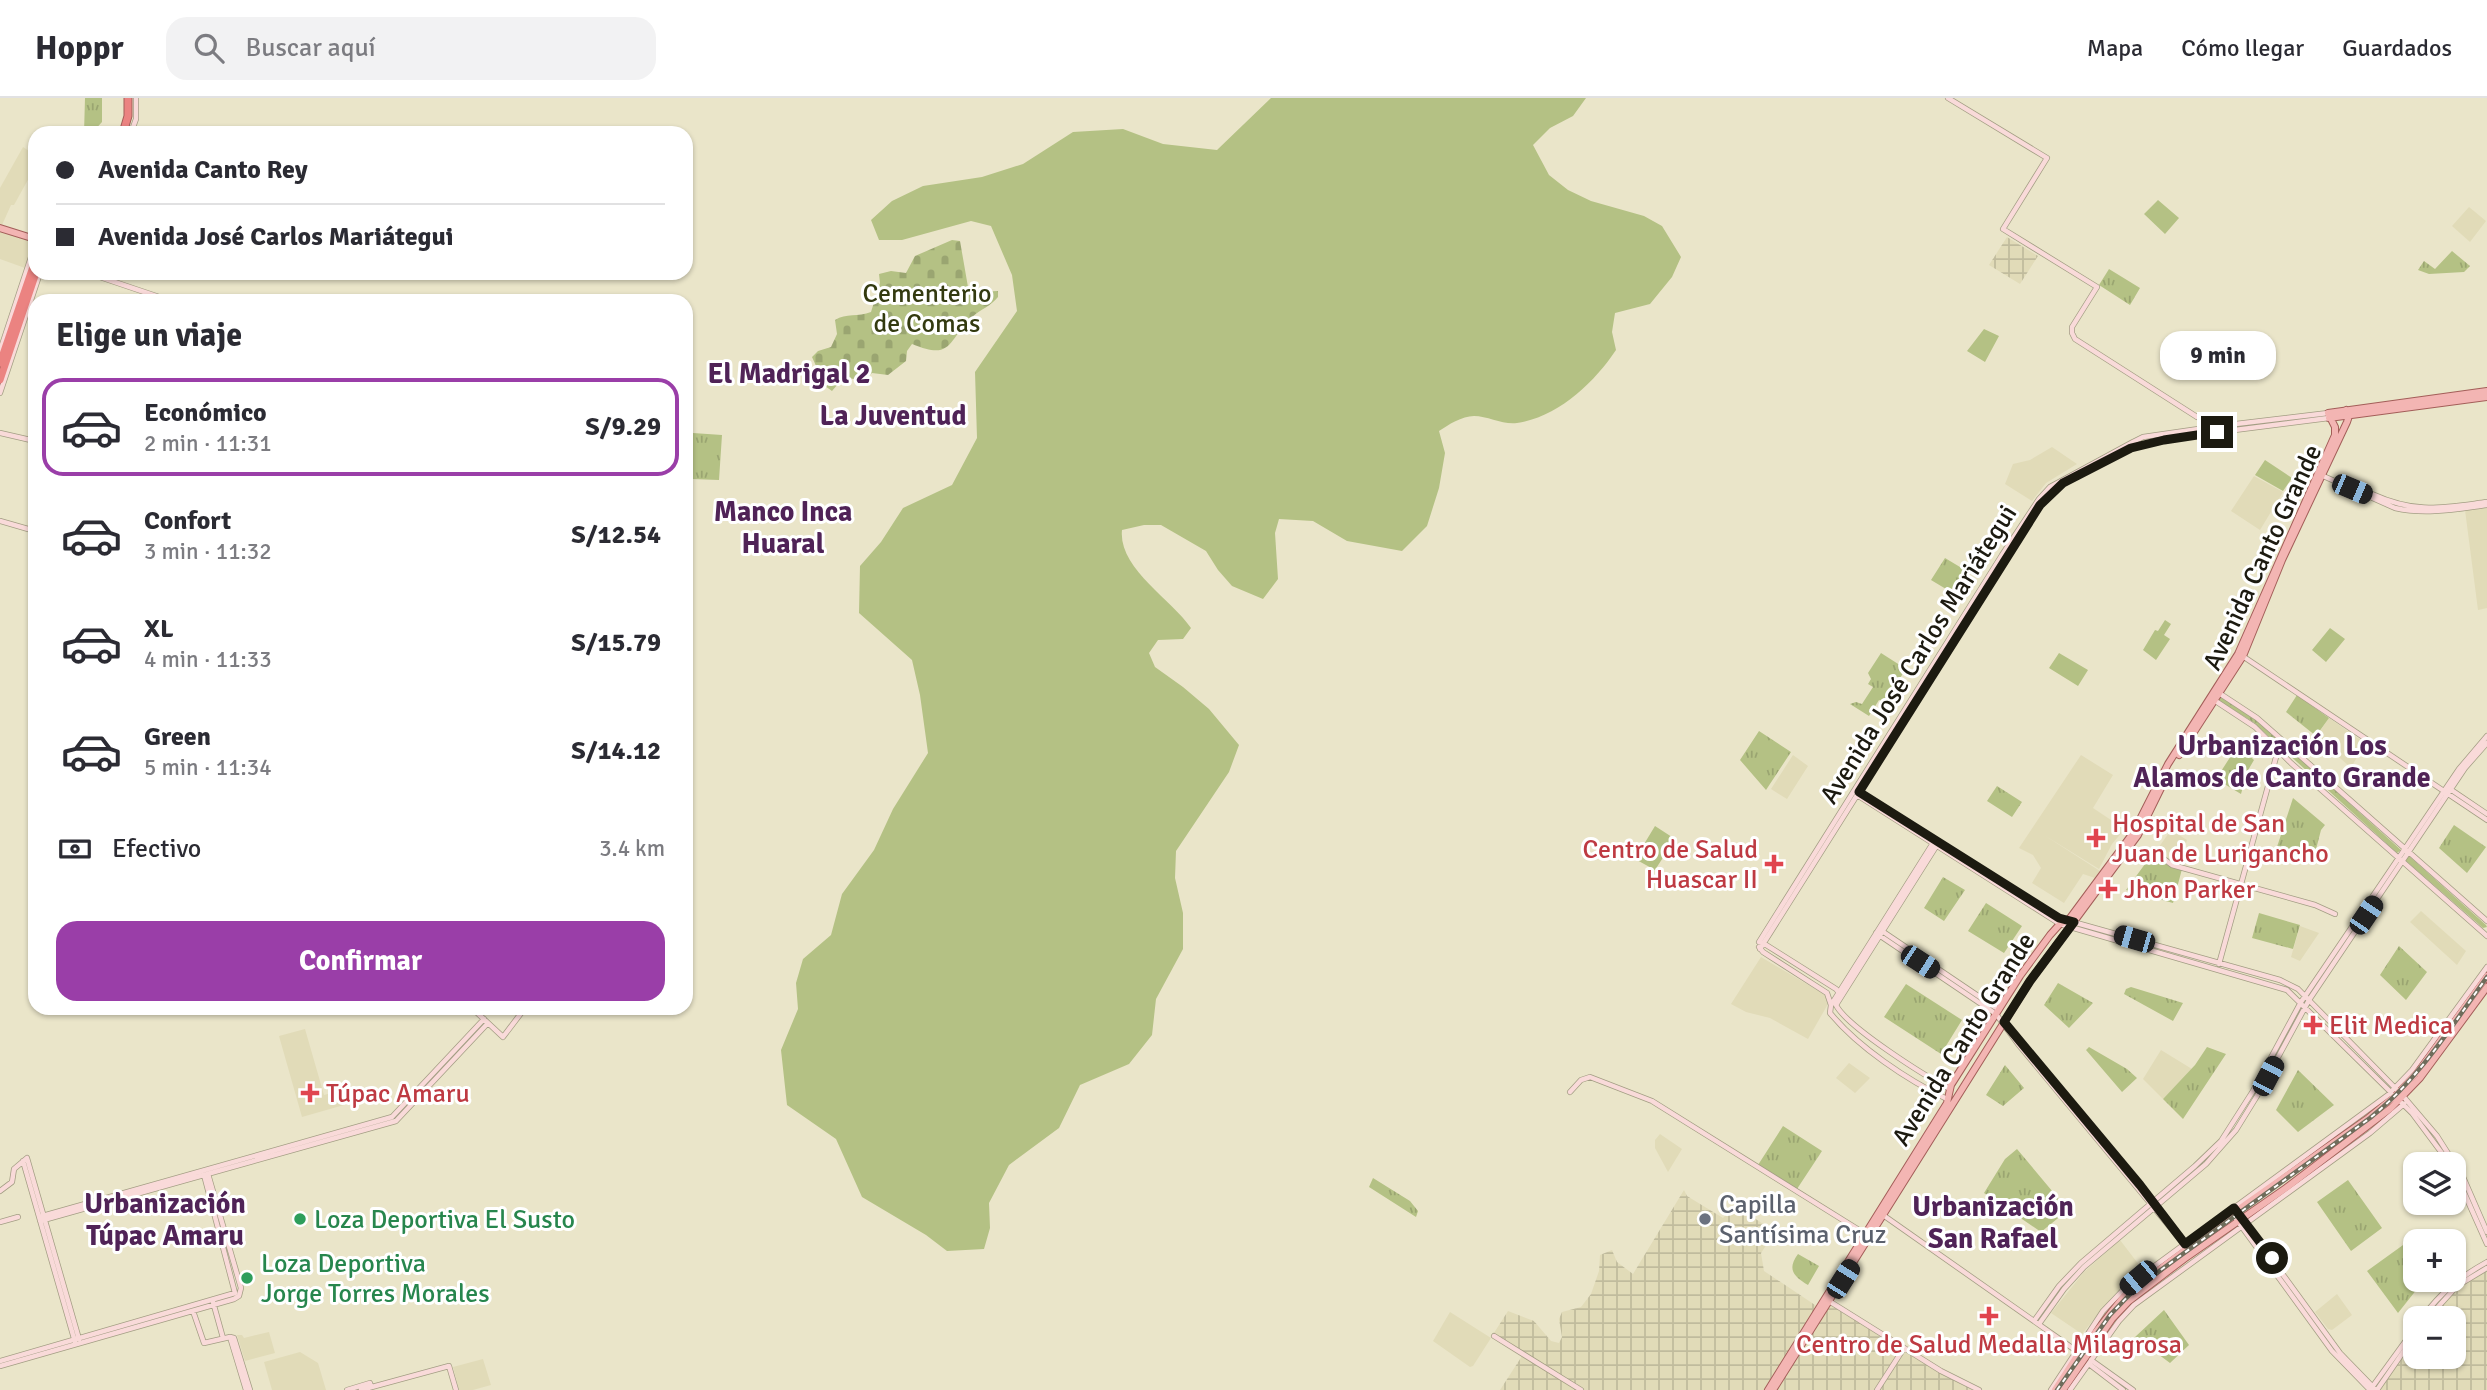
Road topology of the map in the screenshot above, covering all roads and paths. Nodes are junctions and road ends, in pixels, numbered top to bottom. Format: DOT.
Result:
graph roads {
  1 [pos="130,98"];
  2 [pos="1948,98"];
  3 [pos="128,126"];
  4 [pos="0,228"];
  5 [pos="28,237"];
  6 [pos="28,267"];
  7 [pos="28,280"];
  8 [pos="109,280"];
  9 [pos="150,294"];
  10 [pos="28,301"];
  11 [pos="28,305"];
  12 [pos="12,327"];
  13 [pos="0,353"];
  14 [pos="0,363"];
  15 [pos="0,380"];
  16 [pos="2487,391"];
  17 [pos="0,393"];
  18 [pos="2487,397"];
  19 [pos="2347,413"];
  20 [pos="2328,416"];
  21 [pos="2197,417"];
  22 [pos="2219,426"];
  23 [pos="2194,430"];
  24 [pos="2231,430"];
  25 [pos="0,433"];
  26 [pos="2191,436"];
  27 [pos="28,439"];
  28 [pos="2130,446"];
  29 [pos="2320,473"];
  30 [pos="2487,504"];
  31 [pos="0,521"];
  32 [pos="28,529"];
  33 [pos="2240,655"];
  34 [pos="2217,691"];
  35 [pos="2212,699"];
  36 [pos="2487,736"];
  37 [pos="2487,743"];
  38 [pos="2278,749"];
  39 [pos="2447,790"];
  40 [pos="1856,792"];
  41 [pos="2487,814"];
  42 [pos="2487,820"];
  43 [pos="1935,843"];
  44 [pos="2407,850"];
  45 [pos="2153,851"];
  46 [pos="2401,858"];
  47 [pos="2241,884"];
  48 [pos="2335,914"];
  49 [pos="2487,922"];
  50 [pos="2068,924"];
  51 [pos="1879,932"];
  52 [pos="2050,935"];
  53 [pos="2487,936"];
  54 [pos="2059,942"];
  55 [pos="1761,945"];
  56 [pos="2218,966"];
  57 [pos="2487,967"];
  58 [pos="2487,976"];
  59 [pos="2487,987"];
  60 [pos="1839,991"];
  61 [pos="2007,997"];
  62 [pos="1840,998"];
  63 [pos="2308,998"];
  64 [pos="2016,1003"];
  65 [pos="2303,1004"];
  66 [pos="1833,1005"];
  67 [pos="1998,1011"];
  68 [pos="478,1015"];
  69 [pos="520,1015"];
  70 [pos="485,1021"];
  71 [pos="2003,1024"];
  72 [pos="1950,1089"];
  73 [pos="1570,1092"];
  74 [pos="2401,1098"];
  75 [pos="1951,1101"];
  76 [pos="1944,1113"];
  77 [pos="2442,1152"];
  78 [pos="205,1173"];
  79 [pos="0,1191"];
  80 [pos="2466,1197"];
  81 [pos="2153,1204"];
  82 [pos="2234,1211"];
  83 [pos="1883,1215"];
  84 [pos="18,1217"];
  85 [pos="41,1218"];
  86 [pos="0,1222"];
  87 [pos="2242,1222"];
  88 [pos="2487,1232"];
  89 [pos="1868,1235"];
  90 [pos="2185,1244"];
  91 [pos="2487,1244"];
  92 [pos="2487,1262"];
  93 [pos="2487,1268"];
  94 [pos="1827,1299"];
  95 [pos="213,1303"];
  96 [pos="2431,1306"];
  97 [pos="2439,1306"];
  98 [pos="193,1311"];
  99 [pos="2037,1323"];
  100 [pos="1494,1336"];
  101 [pos="223,1338"];
  102 [pos="77,1341"];
  103 [pos="2403,1346"];
  104 [pos="1904,1348"];
  105 [pos="2403,1351"];
  106 [pos="2084,1357"];
  107 [pos="0,1363"];
  108 [pos="370,1385"];
  109 [pos="2374,1389"];
  110 [pos="248,1390"];
  111 [pos="347,1390"];
  112 [pos="361,1390"];
  113 [pos="454,1390"];
  114 [pos="1581,1390"];
  115 [pos="1768,1390"];
  116 [pos="1773,1390"];
  117 [pos="1877,1390"];
  118 [pos="1979,1390"];
  119 [pos="2053,1390"];
  120 [pos="2063,1390"];
  121 [pos="2070,1390"];
  122 [pos="2123,1390"];
  123 [pos="2133,1390"];
  1 -- 3 [label="highway"];
  2 -- 21 [label="main road"];
  4 -- 5 [label="main road"];
  6 -- 13 [label="main road"];
  7 -- 12 [label="highway"];
  8 -- 9 [label="main road"];
  10 -- 15 [label="highway"];
  11 -- 17 [label="main road"];
  12 -- 13 [label="highway"];
  12 -- 14 [label="highway"];
  16 -- 19 [label="main road, Avenida José Carlos Mariátegui"];
  18 -- 19 [label="main road, Avenida José Carlos Mariátegui"];
  19 -- 20 [label="main road, Avenida José Carlos Mariátegui"];
  19 -- 29 [label="main road, Avenida Canto Grande"];
  20 -- 22 [label="main road, Avenida José Carlos Mariátegui"];
  20 -- 24 [label="main road, Avenida José Carlos Mariátegui"];
  20 -- 29 [label="main road, Avenida Canto Grande"];
  21 -- 22 [label="main road"];
  21 -- 23 [label="main road"];
  22 -- 23 [label="main road, Avenida José Carlos Mariátegui"];
  22 -- 24 [label="main road"];
  23 -- 26 [label="main road"];
  23 -- 28 [label="main road, Avenida José Carlos Mariátegui"];
  24 -- 26 [label="main road, Avenida José Carlos Mariátegui"];
  25 -- 27 [label="main road"];
  26 -- 28 [label="main road, Avenida José Carlos Mariátegui"];
  28 -- 40 [label="main road, Avenida José Carlos Mariátegui"];
  29 -- 30 [label="main road"];
  29 -- 33 [label="main road, Avenida Canto Grande"];
  31 -- 32 [label="main road"];
  33 -- 34 [label="main road, Avenida Canto Grande"];
  33 -- 39 [label="main road"];
  34 -- 35 [label="main road, Avenida Canto Grande"];
  34 -- 44 [label="main road"];
  35 -- 38 [label="main road"];
  35 -- 50 [label="main road, Avenida Canto Grande"];
  36 -- 39 [label="main road"];
  37 -- 39 [label="main road"];
  38 -- 46 [label="main road"];
  38 -- 47 [label="main road"];
  39 -- 41 [label="main road"];
  39 -- 42 [label="main road"];
  39 -- 44 [label="main road"];
  40 -- 43 [label="main road"];
  40 -- 55 [label="main road, Avenida José Carlos Mariátegui"];
  43 -- 50 [label="main road"];
  43 -- 51 [label="main road"];
  44 -- 46 [label="main road"];
  44 -- 49 [label="main road"];
  45 -- 47 [label="main road"];
  46 -- 53 [label="main road"];
  46 -- 63 [label="main road"];
  47 -- 48 [label="main road"];
  47 -- 56 [label="main road"];
  50 -- 52 [label="main road, Avenida Canto Grande"];
  50 -- 54 [label="main road, Avenida Canto Grande"];
  50 -- 56 [label="main road"];
  51 -- 60 [label="main road"];
  51 -- 62 [label="main road"];
  51 -- 67 [label="main road"];
  52 -- 54 [label="main road"];
  52 -- 61 [label="main road, Avenida Canto Grande"];
  54 -- 64 [label="main road, Avenida Canto Grande"];
  55 -- 60 [label="main road"];
  55 -- 66 [label="main road"];
  56 -- 63 [label="main road"];
  56 -- 65 [label="main road"];
  57 -- 74 [label="main road"];
  58 -- 74 [label="main road"];
  59 -- 74 [label="main road"];
  60 -- 62 [label="main road"];
  60 -- 66 [label="main road"];
  61 -- 64 [label="main road"];
  61 -- 67 [label="main road, Avenida Canto Grande"];
  62 -- 66 [label="main road"];
  63 -- 65 [label="main road"];
  63 -- 74 [label="main road"];
  64 -- 71 [label="main road, Avenida Canto Grande"];
  65 -- 74 [label="main road"];
  65 -- 81 [label="main road"];
  66 -- 72 [label="main road"];
  66 -- 75 [label="main road"];
  67 -- 71 [label="main road"];
  67 -- 72 [label="main road, Avenida Canto Grande"];
  68 -- 70 [label="main road"];
  69 -- 70 [label="main road"];
  70 -- 78 [label="main road"];
  70 -- 78 [label="main road"];
  71 -- 75 [label="main road, Avenida Canto Grande"];
  71 -- 81 [label="main road"];
  72 -- 75 [label="main road, Avenida Canto Grande"];
  73 -- 89 [label="main road"];
  74 -- 77 [label="main road"];
  74 -- 82 [label="main road"];
  74 -- 87 [label="main road"];
  74 -- 88 [label="main road"];
  75 -- 76 [label="main road, Avenida Canto Grande"];
  76 -- 83 [label="main road, Avenida Canto Grande"];
  76 -- 89 [label="main road, Avenida Canto Grande"];
  78 -- 85 [label="main road"];
  78 -- 95 [label="main road"];
  79 -- 85 [label="main road"];
  80 -- 91 [label="main road"];
  81 -- 90 [label="main road"];
  81 -- 99 [label="main road"];
  82 -- 87 [label="main road"];
  82 -- 90 [label="main road"];
  82 -- 106 [label="main road"];
  83 -- 89 [label="main road, Avenida Canto Grande"];
  83 -- 99 [label="main road"];
  84 -- 86 [label="main road"];
  85 -- 102 [label="main road"];
  87 -- 106 [label="main road"];
  87 -- 109 [label="main road"];
  89 -- 94 [label="main road, Avenida Canto Grande"];
  90 -- 106 [label="main road"];
  92 -- 96 [label="main road"];
  93 -- 97 [label="main road"];
  94 -- 104 [label="main road"];
  94 -- 115 [label="main road, Avenida Canto Grande"];
  94 -- 116 [label="main road, Avenida Canto Grande"];
  95 -- 98 [label="main road"];
  95 -- 101 [label="main road"];
  95 -- 102 [label="main road"];
  98 -- 101 [label="main road"];
  98 -- 102 [label="main road"];
  99 -- 106 [label="main road"];
  100 -- 114 [label="main road"];
  101 -- 110 [label="main road"];
  102 -- 107 [label="main road"];
  103 -- 109 [label="main road"];
  104 -- 117 [label="main road"];
  104 -- 118 [label="main road"];
  105 -- 109 [label="main road"];
  106 -- 119 [label="main road"];
  106 -- 120 [label="main road"];
  106 -- 121 [label="main road"];
  106 -- 122 [label="main road"];
  106 -- 123 [label="main road"];
  108 -- 111 [label="main road"];
  108 -- 112 [label="main road"];
  108 -- 113 [label="main road"];
}
